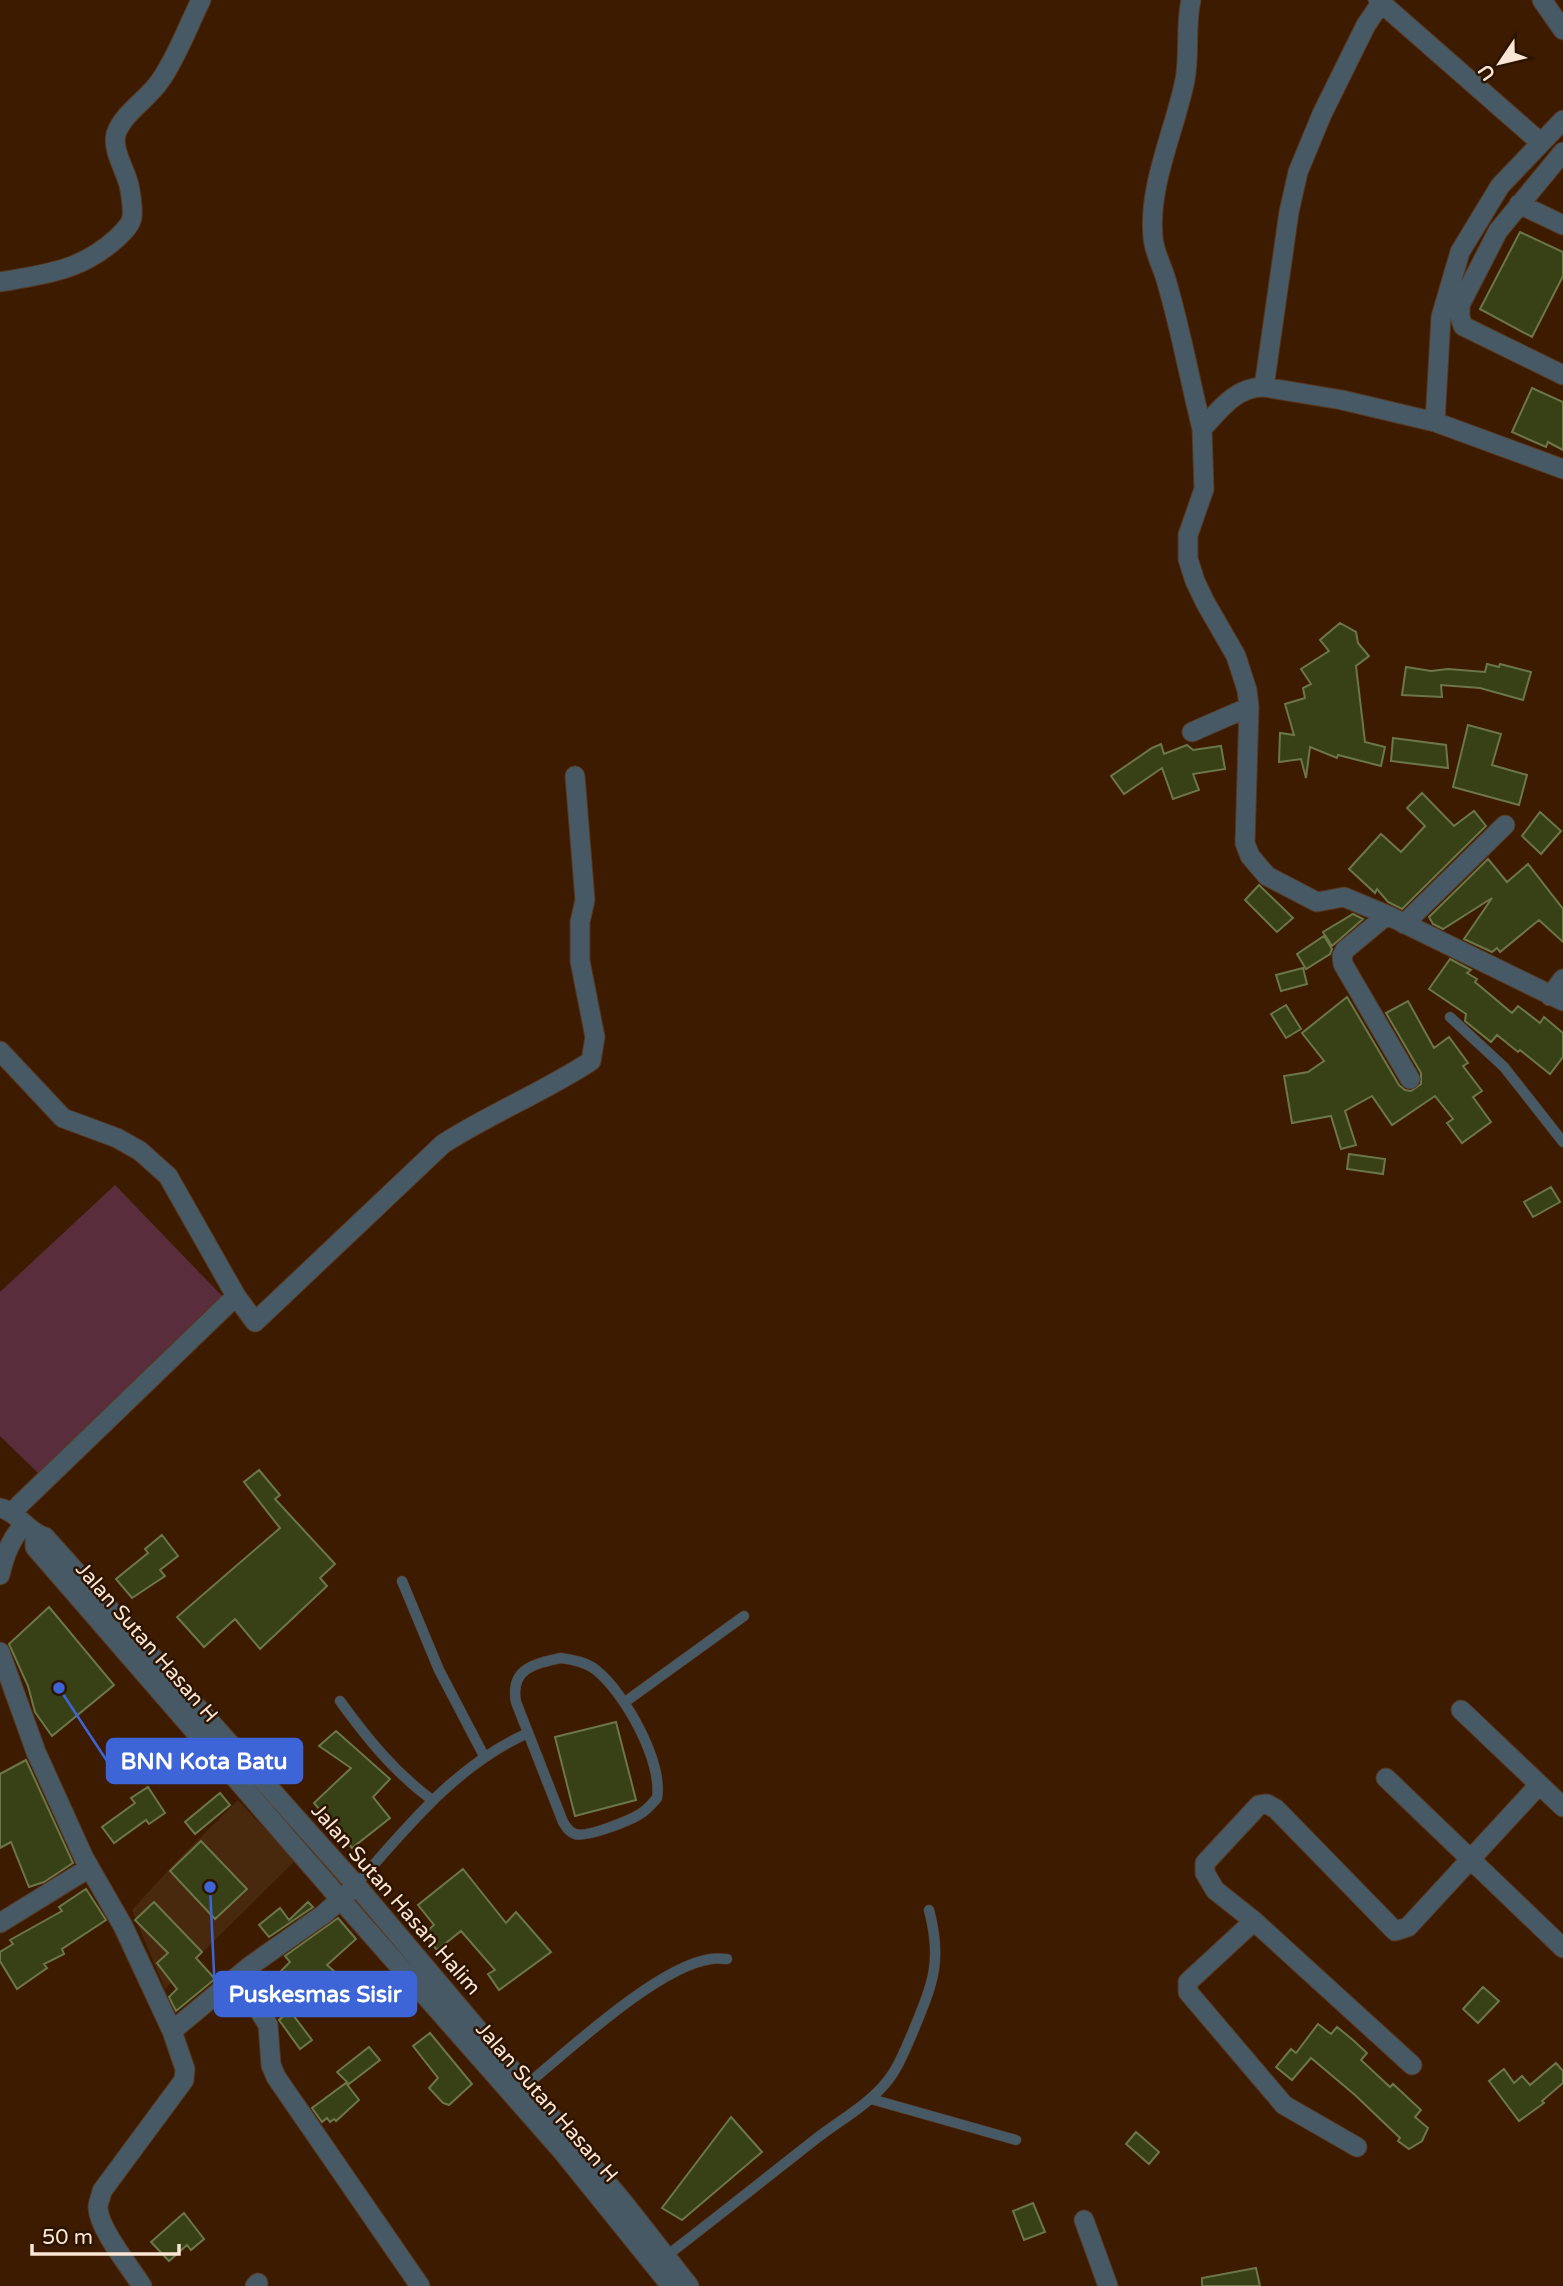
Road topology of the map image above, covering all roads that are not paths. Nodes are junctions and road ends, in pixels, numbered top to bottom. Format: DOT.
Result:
graph roads {
  1 [pos="201,0"];
  2 [pos="1191,0"];
  3 [pos="1542,0"];
  4 [pos="1381,1"];
  5 [pos="1563,30"];
  6 [pos="1563,120"];
  7 [pos="1541,143"];
  8 [pos="1563,152"];
  9 [pos="1519,204"];
  10 [pos="1563,225"];
  11 [pos="0,282"];
  12 [pos="1563,375"];
  13 [pos="1264,387"];
  14 [pos="1435,422"];
  15 [pos="1202,429"];
  16 [pos="1563,469"];
  17 [pos="1249,707"];
  18 [pos="1192,732"];
  19 [pos="575,776"];
  20 [pos="1505,825"];
  21 [pos="1396,919"];
  22 [pos="1563,979"];
  23 [pos="1557,998"];
  24 [pos="1450,1017"];
  25 [pos="0,1051"];
  26 [pos="1410,1079"];
  27 [pos="1563,1142"];
  28 [pos="242,1304"];
  29 [pos="18,1519"];
  30 [pos="0,1575"];
  31 [pos="402,1581"];
  32 [pos="744,1616"];
  33 [pos="0,1652"];
  34 [pos="340,1701"];
  35 [pos="625,1702"];
  36 [pos="1461,1710"];
  37 [pos="528,1733"];
  38 [pos="484,1756"];
  39 [pos="1386,1778"];
  40 [pos="1539,1784"];
  41 [pos="432,1800"];
  42 [pos="1563,1807"];
  43 [pos="1470,1858"];
  44 [pos="89,1868"];
  45 [pos="356,1885"];
  46 [pos="341,1900"];
  47 [pos="929,1910"];
  48 [pos="1254,1921"];
  49 [pos="0,1923"];
  50 [pos="1563,1948"];
  51 [pos="727,1959"];
  52 [pos="238,1977"];
  53 [pos="172,2031"];
  54 [pos="1412,2065"];
  55 [pos="525,2086"];
  56 [pos="871,2099"];
  57 [pos="1016,2140"];
  58 [pos="1357,2147"];
  59 [pos="1084,2220"];
  60 [pos="665,2257"];
  61 [pos="142,2286"];
  62 [pos="420,2286"];
  63 [pos="671,2286"];
  64 [pos="689,2286"];
  65 [pos="1108,2286"];
  1 -- 11 [label="street"];
  2 -- 15 [label="street"];
  3 -- 5 [label="street"];
  4 -- 7 [label="street"];
  4 -- 13 [label="street"];
  6 -- 7 [label="street"];
  7 -- 14 [label="street"];
  8 -- 9 [label="street"];
  9 -- 10 [label="street"];
  9 -- 12 [label="street"];
  13 -- 14 [label="street"];
  13 -- 15 [label="street"];
  14 -- 16 [label="street"];
  15 -- 17 [label="street"];
  17 -- 18 [label="street"];
  17 -- 21 [label="street"];
  19 -- 28 [label="street"];
  20 -- 21 [label="street"];
  21 -- 23 [label="street"];
  21 -- 26 [label="street"];
  22 -- 23 [label="street"];
  24 -- 27 [label="lane"];
  25 -- 28 [label="street"];
  28 -- 29 [label="street"];
  29 -- 30 [label="street"];
  29 -- 45 [label="street, Jalan Sutan Hasan Halim"];
  29 -- 46 [label="street, Jalan Sutan Hasan H"];
  31 -- 38 [label="lane"];
  32 -- 35 [label="lane"];
  33 -- 44 [label="street"];
  34 -- 41 [label="lane"];
  35 -- 37 [label="lane"];
  35 -- 37 [label="lane"];
  36 -- 40 [label="street"];
  37 -- 38 [label="lane"];
  38 -- 41 [label="lane"];
  39 -- 43 [label="street"];
  40 -- 42 [label="street"];
  40 -- 43 [label="street"];
  41 -- 45 [label="lane"];
  43 -- 48 [label="street"];
  43 -- 50 [label="street"];
  44 -- 49 [label="street"];
  44 -- 53 [label="street"];
  45 -- 46 [label="street"];
  45 -- 55 [label="street, Jalan Sutan Hasan Halim"];
  46 -- 52 [label="street"];
  46 -- 63 [label="street, Jalan Sutan Hasan H"];
  47 -- 56 [label="lane"];
  48 -- 54 [label="street"];
  48 -- 58 [label="street"];
  51 -- 55 [label="lane"];
  52 -- 53 [label="street"];
  52 -- 62 [label="street"];
  53 -- 61 [label="street"];
  55 -- 60 [label="street, Jalan Sutan Hasan Halim"];
  56 -- 57 [label="lane"];
  56 -- 60 [label="lane"];
  59 -- 65 [label="street"];
  60 -- 64 [label="street, Jalan Sutan Hasan Halim"];
}
